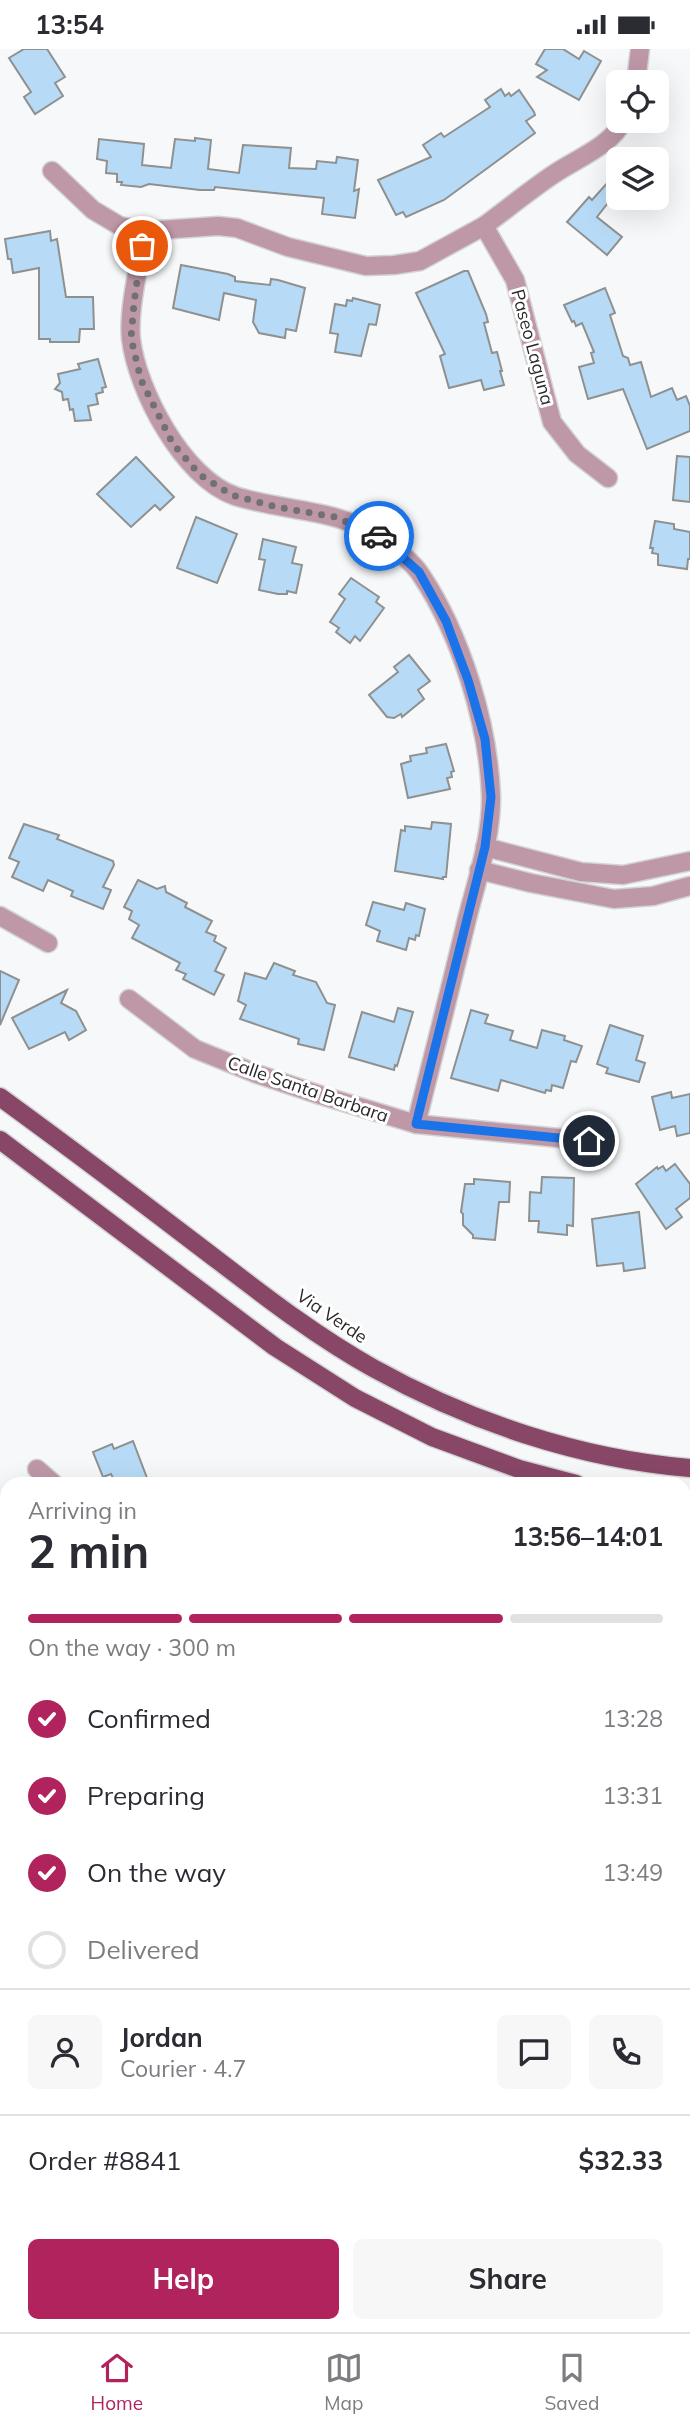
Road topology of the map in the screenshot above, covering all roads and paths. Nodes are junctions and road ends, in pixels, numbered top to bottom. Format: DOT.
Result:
graph roads {
  1 [pos="640,49"];
  2 [pos="637,70"];
  3 [pos="614,133"];
  4 [pos="52,171"];
  5 [pos="484,226"];
  6 [pos="145,230"];
  7 [pos="608,478"];
  8 [pos="485,847"];
  9 [pos="690,861"];
  10 [pos="479,870"];
  11 [pos="690,886"];
  12 [pos="0,916"];
  13 [pos="48,943"];
  14 [pos="129,999"];
  15 [pos="0,1097"];
  16 [pos="416,1124"];
  17 [pos="0,1140"];
  18 [pos="589,1141"];
  19 [pos="690,1468"];
  20 [pos="37,1469"];
  21 [pos="46,1477"];
  22 [pos="549,1477"];
  1 -- 2 [label="street"];
  3 -- 5 [label="street"];
  4 -- 6 [label="street"];
  5 -- 6 [label="street"];
  5 -- 7 [label="street, Paseo Laguna"];
  6 -- 8 [label="street"];
  8 -- 9 [label="street"];
  8 -- 10 [label="street"];
  10 -- 11 [label="street"];
  10 -- 16 [label="street"];
  12 -- 13 [label="street"];
  14 -- 16 [label="street, Calle Santa Barbara"];
  15 -- 19 [label="main road, Via Verde"];
  16 -- 18 [label="street, Calle Santa Barbara"];
  17 -- 22 [label="main road"];
  20 -- 21 [label="street"];
}
